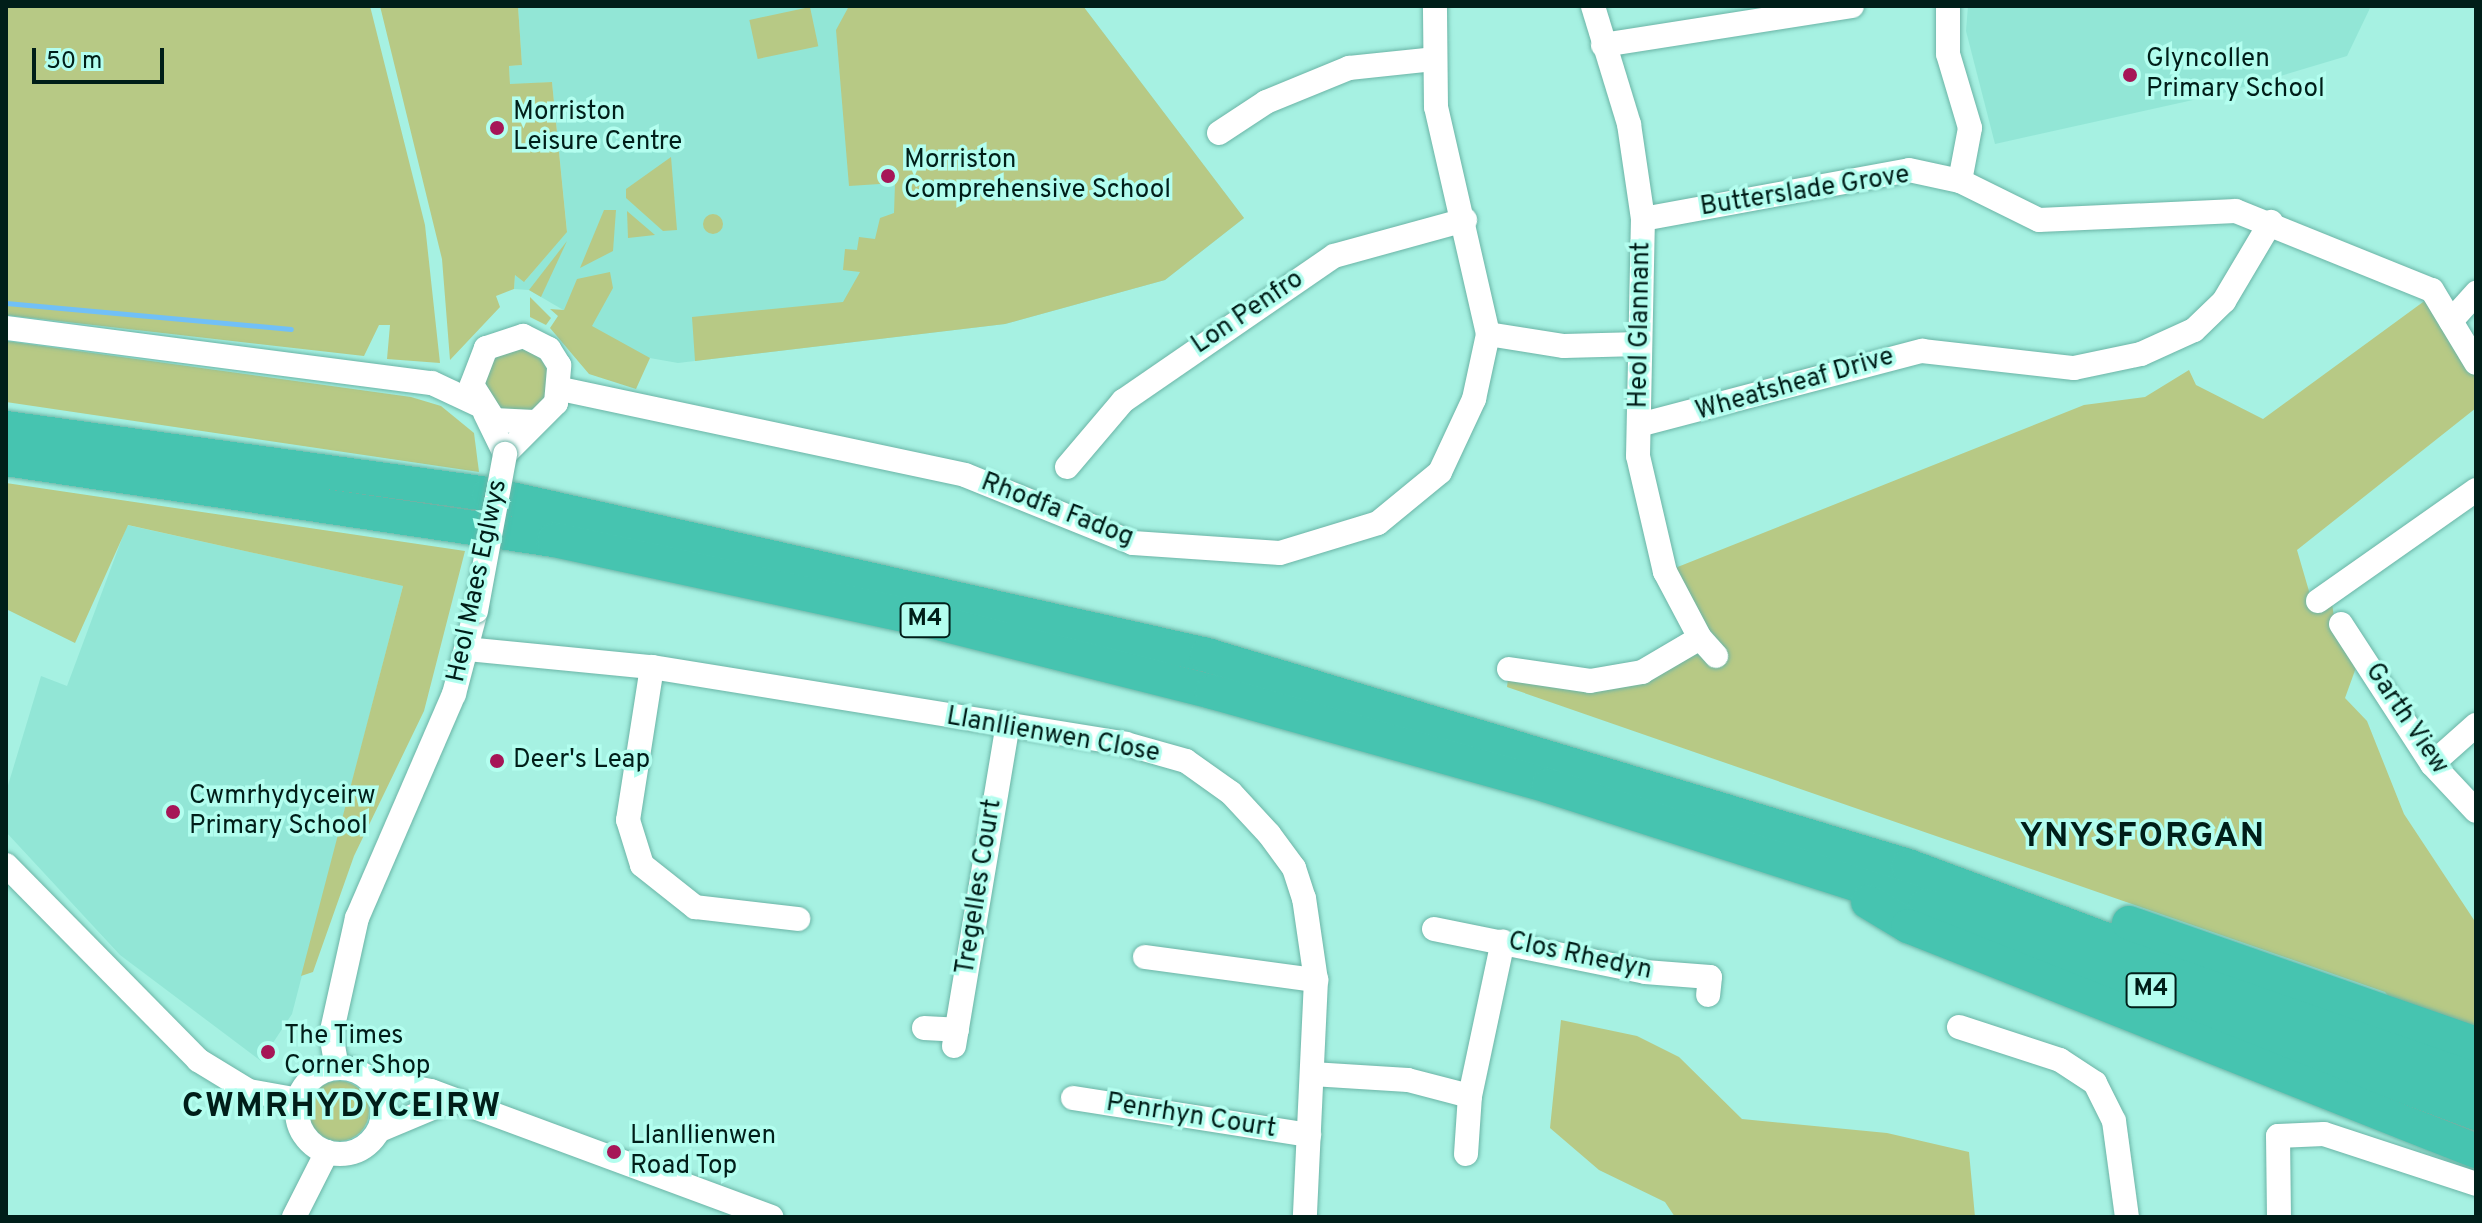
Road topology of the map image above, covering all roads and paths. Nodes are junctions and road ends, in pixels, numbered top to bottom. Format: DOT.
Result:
graph roads {
  1 [pos="1435,6"];
  2 [pos="1593,6"];
  3 [pos="1852,6"];
  4 [pos="1948,6"];
  5 [pos="1603,45"];
  6 [pos="1434,59"];
  7 [pos="1219,133"];
  8 [pos="1960,181"];
  9 [pos="1643,219"];
  10 [pos="1465,220"];
  11 [pos="2271,222"];
  12 [pos="2476,293"];
  13 [pos="2451,321"];
  14 [pos="6,328"];
  15 [pos="1488,334"];
  16 [pos="1640,344"];
  17 [pos="2476,363"];
  18 [pos="474,365"];
  19 [pos="432,383"];
  20 [pos="561,389"];
  21 [pos="482,409"];
  22 [pos="534,422"];
  23 [pos="1639,425"];
  24 [pos="6,428"];
  25 [pos="505,454"];
  26 [pos="6,459"];
  27 [pos="1067,467"];
  28 [pos="2476,490"];
  29 [pos="2318,601"];
  30 [pos="2341,624"];
  31 [pos="1700,638"];
  32 [pos="467,649"];
  33 [pos="1716,656"];
  34 [pos="652,667"];
  35 [pos="1509,669"];
  36 [pos="2476,725"];
  37 [pos="1007,728"];
  38 [pos="2432,764"];
  39 [pos="2476,811"];
  40 [pos="6,865"];
  41 [pos="1908,866"];
  42 [pos="1823,875"];
  43 [pos="799,918"];
  44 [pos="1434,929"];
  45 [pos="1503,941"];
  46 [pos="1145,957"];
  47 [pos="1316,980"];
  48 [pos="1708,995"];
  49 [pos="1959,1027"];
  50 [pos="924,1028"];
  51 [pos="2476,1044"];
  52 [pos="337,1068"];
  53 [pos="1312,1074"];
  54 [pos="2476,1077"];
  55 [pos="370,1079"];
  56 [pos="1470,1096"];
  57 [pos="1073,1098"];
  58 [pos="299,1100"];
  59 [pos="449,1101"];
  60 [pos="2476,1113"];
  61 [pos="380,1130"];
  62 [pos="1309,1135"];
  63 [pos="2476,1151"];
  64 [pos="327,1152"];
  65 [pos="1466,1154"];
  66 [pos="2476,1184"];
  67 [pos="294,1217"];
  68 [pos="771,1217"];
  69 [pos="1305,1217"];
  70 [pos="2127,1217"];
  71 [pos="2279,1217"];
  1 -- 6 [label="street, Rhodfa Fadog"];
  2 -- 5 [label="street, Heol Glannant"];
  3 -- 5 [label="street"];
  4 -- 8 [label="street"];
  5 -- 9 [label="street, Heol Glannant"];
  6 -- 7 [label="street"];
  6 -- 10 [label="street, Rhodfa Fadog"];
  8 -- 9 [label="street, Butterslade Grove"];
  8 -- 11 [label="street, Butterslade Grove"];
  9 -- 16 [label="street, Heol Glannant"];
  10 -- 15 [label="street, Rhodfa Fadog"];
  10 -- 27 [label="street, Lon Penfro"];
  11 -- 13 [label="street, Butterslade Grove"];
  11 -- 23 [label="street, Wheatsheaf Drive"];
  12 -- 13 [label="street"];
  13 -- 17 [label="street, Butterslade Grove"];
  14 -- 19 [label="street"];
  15 -- 16 [label="street"];
  15 -- 20 [label="street, Rhodfa Fadog"];
  16 -- 23 [label="street, Heol Glannant"];
  18 -- 19 [label="street"];
  18 -- 20 [label="street"];
  18 -- 21 [label="street, Heol Maes Eglwys"];
  19 -- 21 [label="street"];
  20 -- 22 [label="street, Heol Maes Eglwys"];
  21 -- 22 [label="street"];
  21 -- 25 [label="street, Heol Maes Eglwys"];
  22 -- 25 [label="street, Heol Maes Eglwys"];
  23 -- 31 [label="street, Heol Glannant"];
  24 -- 41 [label="highway, M4"];
  25 -- 32 [label="street, Heol Maes Eglwys, bridge"];
  26 -- 42 [label="highway, M4"];
  28 -- 29 [label="street"];
  30 -- 38 [label="street, Garth View"];
  31 -- 33 [label="street, Heol Glannant"];
  31 -- 35 [label="street"];
  32 -- 34 [label="street, Llanllienwen Close"];
  32 -- 52 [label="street, Heol Maes Eglwys"];
  34 -- 37 [label="street, Llanllienwen Close"];
  34 -- 43 [label="street"];
  36 -- 38 [label="street"];
  37 -- 47 [label="street, Llanllienwen Close"];
  37 -- 50 [label="street, Tregelles Court"];
  38 -- 39 [label="street, Garth View"];
  40 -- 58 [label="street"];
  41 -- 51 [label="highway, M4"];
  41 -- 54 [label="highway, M4"];
  42 -- 60 [label="highway, M4"];
  42 -- 63 [label="highway, M4"];
  44 -- 45 [label="street, Clos Rhedyn"];
  45 -- 48 [label="street, Clos Rhedyn"];
  45 -- 56 [label="street"];
  46 -- 47 [label="street"];
  47 -- 53 [label="street, Llanllienwen Close"];
  49 -- 70 [label="street"];
  52 -- 55 [label="street"];
  52 -- 58 [label="street"];
  53 -- 56 [label="street"];
  53 -- 62 [label="street, Llanllienwen Close"];
  55 -- 59 [label="street"];
  55 -- 61 [label="street"];
  56 -- 65 [label="street"];
  57 -- 62 [label="street, Penrhyn Court"];
  58 -- 64 [label="street"];
  59 -- 61 [label="street"];
  59 -- 68 [label="street"];
  61 -- 64 [label="street"];
  62 -- 69 [label="street, Llanllienwen Close"];
  64 -- 67 [label="street"];
  66 -- 71 [label="street"];
}
